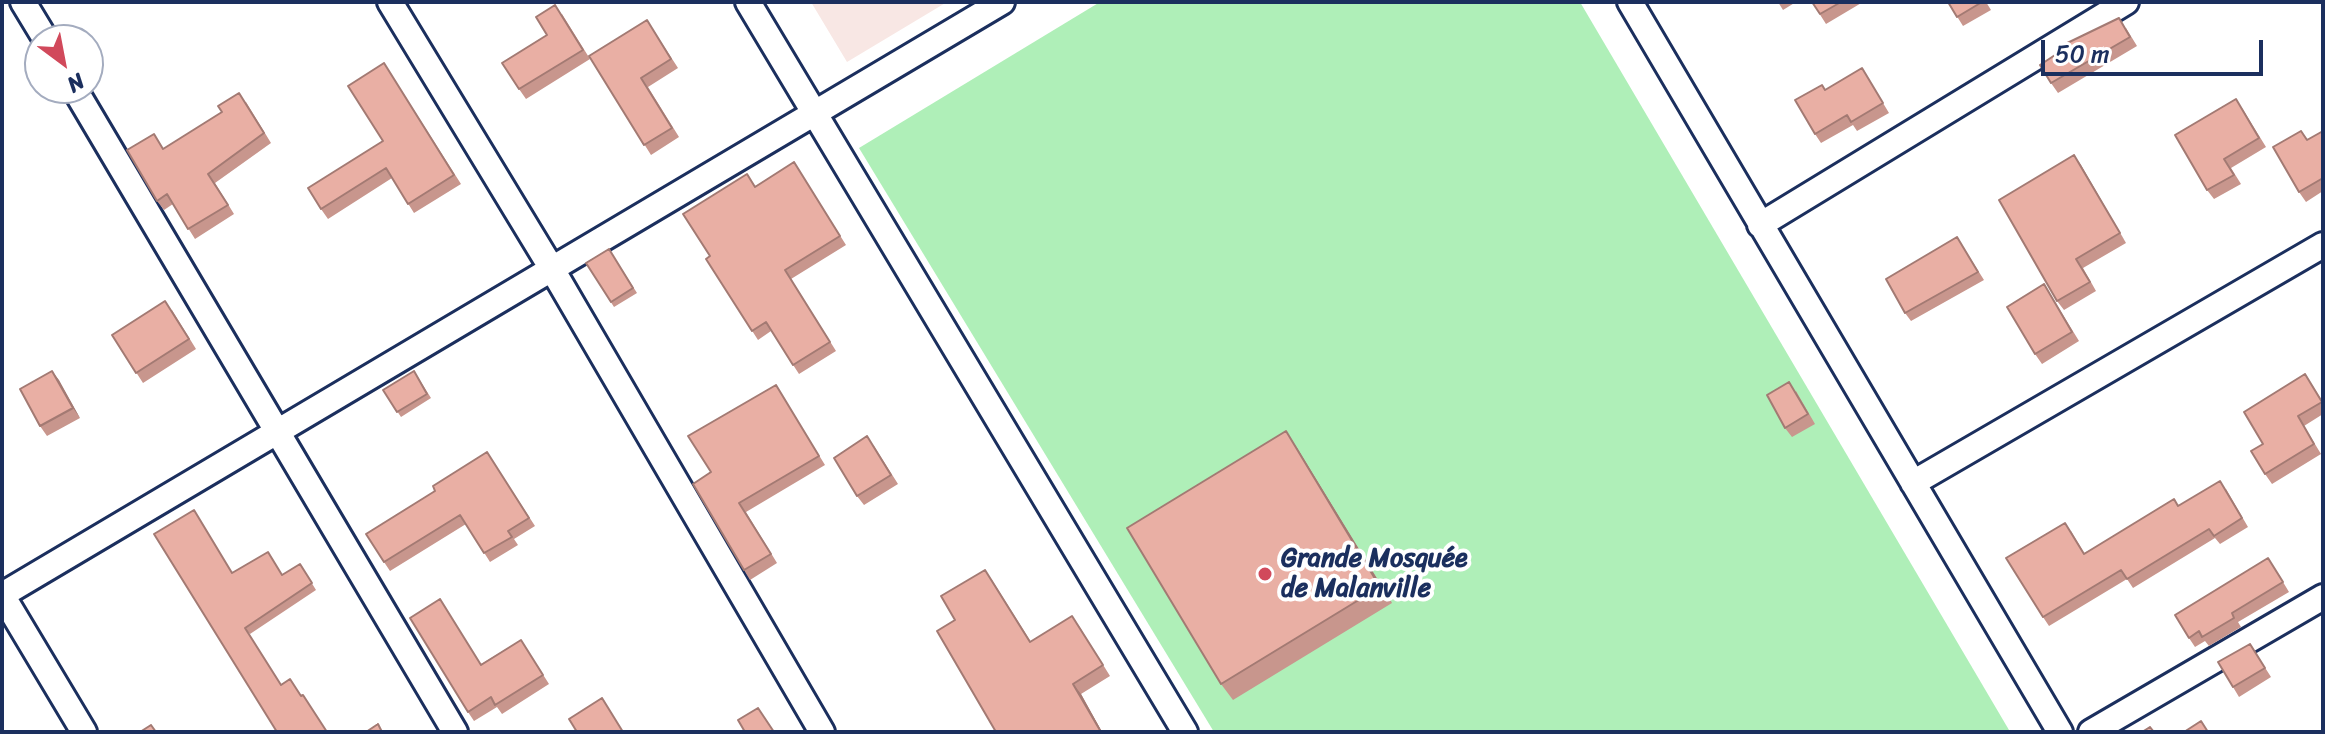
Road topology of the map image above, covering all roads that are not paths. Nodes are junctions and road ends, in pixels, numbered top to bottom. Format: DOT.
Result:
graph roads {
  1 [pos="23,2"];
  2 [pos="390,2"];
  3 [pos="748,2"];
  4 [pos="1002,2"];
  5 [pos="1630,2"];
  6 [pos="2126,2"];
  7 [pos="36,24"];
  8 [pos="83,104"];
  9 [pos="814,113"];
  10 [pos="1760,225"];
  11 [pos="2323,245"];
  12 [pos="552,269"];
  13 [pos="277,432"];
  14 [pos="1913,483"];
  15 [pos="2,595"];
  16 [pos="2323,597"];
  17 [pos="84,732"];
  18 [pos="455,732"];
  19 [pos="822,732"];
  20 [pos="1185,732"];
  21 [pos="2060,732"];
  22 [pos="2091,732"];
  1 -- 7 [label="street"];
  2 -- 12 [label="street"];
  3 -- 9 [label="street"];
  4 -- 9 [label="street"];
  5 -- 10 [label="street"];
  6 -- 10 [label="street"];
  8 -- 13 [label="street"];
  9 -- 12 [label="street"];
  9 -- 20 [label="street"];
  10 -- 14 [label="street"];
  11 -- 14 [label="street"];
  12 -- 13 [label="street"];
  12 -- 19 [label="street"];
  13 -- 15 [label="street"];
  13 -- 18 [label="street"];
  14 -- 21 [label="street"];
  15 -- 17 [label="street"];
  16 -- 22 [label="street"];
}
